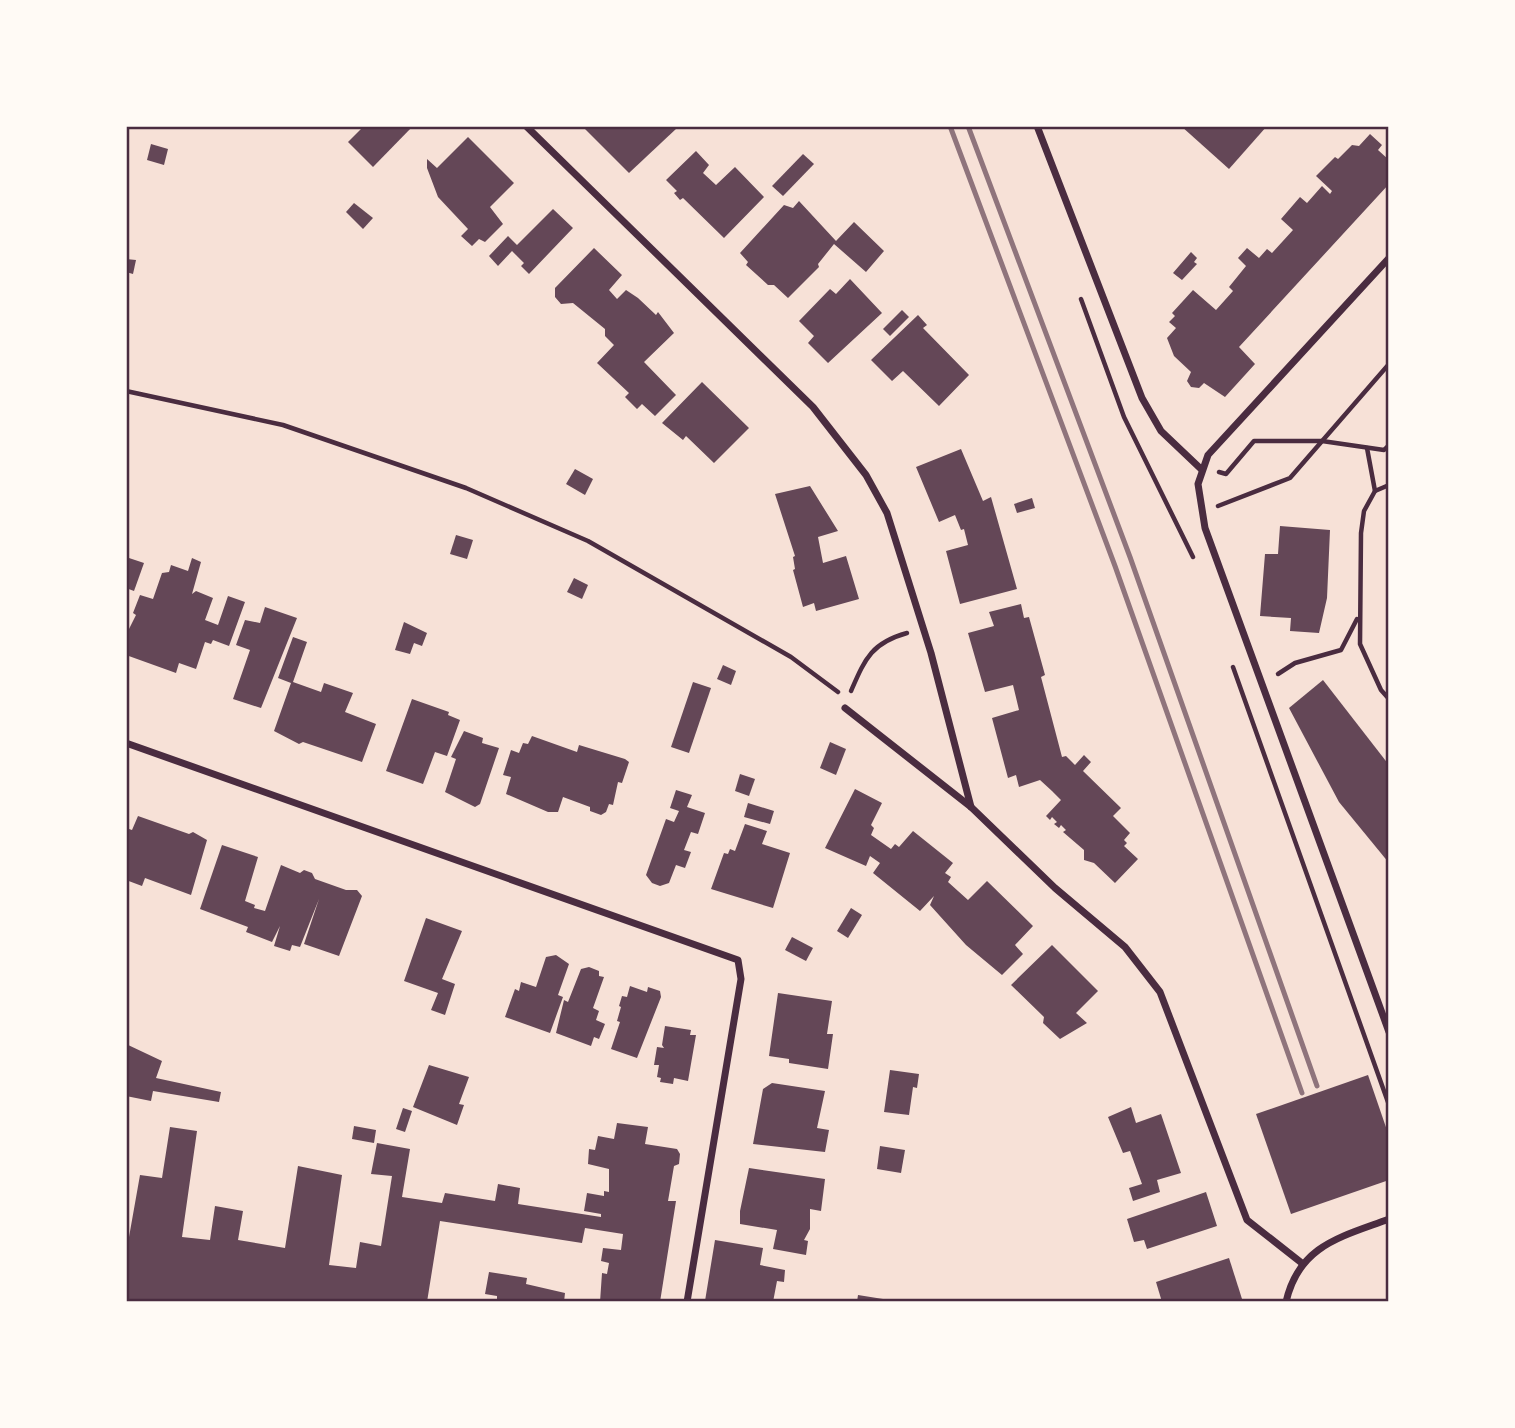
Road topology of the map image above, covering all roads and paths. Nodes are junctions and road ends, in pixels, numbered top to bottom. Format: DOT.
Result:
graph roads {
  1 [pos="526,126"];
  2 [pos="1037,126"];
  3 [pos="1389,258"];
  4 [pos="1389,364"];
  5 [pos="126,391"];
  6 [pos="1322,441"];
  7 [pos="1389,445"];
  8 [pos="1367,448"];
  9 [pos="1201,469"];
  10 [pos="1389,485"];
  11 [pos="1375,491"];
  12 [pos="1200,513"];
  13 [pos="1198,569"];
  14 [pos="1359,614"];
  15 [pos="923,629"];
  16 [pos="1231,660"];
  17 [pos="1262,683"];
  18 [pos="1389,699"];
  19 [pos="845,708"];
  20 [pos="126,743"];
  21 [pos="971,807"];
  22 [pos="1389,1032"];
  23 [pos="1389,1105"];
  24 [pos="1389,1219"];
  25 [pos="1303,1264"];
  26 [pos="687,1302"];
  27 [pos="1286,1302"];
  1 -- 15 [label="street"];
  2 -- 9 [label="street"];
  3 -- 9 [label="street"];
  4 -- 6 [label="path"];
  5 -- 19 [label="path"];
  6 -- 8 [label="path"];
  6 -- 9 [label="path"];
  6 -- 12 [label="path"];
  7 -- 8 [label="path"];
  8 -- 11 [label="path"];
  9 -- 12 [label="street"];
  10 -- 11 [label="path"];
  11 -- 14 [label="path"];
  12 -- 13 [label="path"];
  12 -- 17 [label="street"];
  14 -- 17 [label="path"];
  14 -- 18 [label="path"];
  15 -- 19 [label="path"];
  15 -- 21 [label="street"];
  16 -- 23 [label="path"];
  17 -- 22 [label="street"];
  19 -- 21 [label="street"];
  20 -- 26 [label="street"];
  21 -- 25 [label="street"];
  24 -- 25 [label="street"];
  25 -- 27 [label="street"];
}
